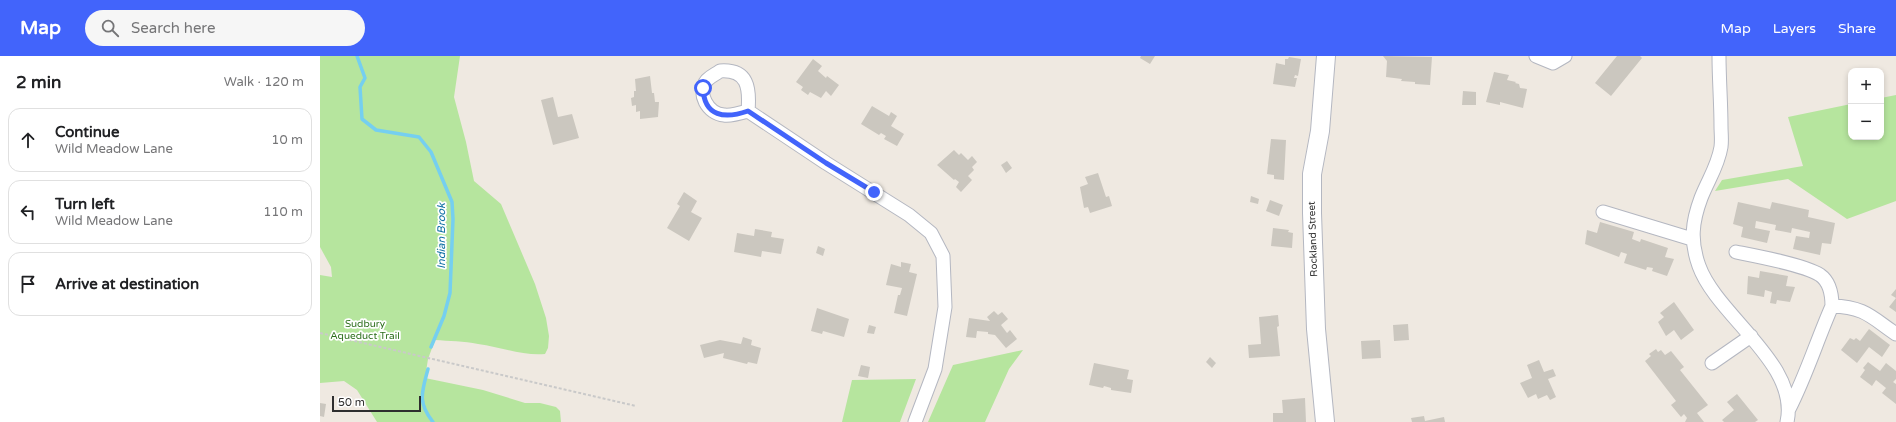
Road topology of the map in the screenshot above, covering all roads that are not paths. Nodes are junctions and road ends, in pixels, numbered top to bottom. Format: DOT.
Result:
graph roads {
  1 [pos="1326,56"];
  2 [pos="1536,56"];
  3 [pos="1565,56"];
  4 [pos="1719,56"];
  5 [pos="748,111"];
  6 [pos="1602,212"];
  7 [pos="1692,239"];
  8 [pos="1736,252"];
  9 [pos="1832,306"];
  10 [pos="1896,334"];
  11 [pos="1751,336"];
  12 [pos="1712,363"];
  13 [pos="1788,416"];
  14 [pos="915,422"];
  15 [pos="1325,422"];
  1 -- 15 [label="street, Rockland Street"];
  2 -- 3 [label="street"];
  4 -- 7 [label="street"];
  5 -- 14 [label="street"];
  6 -- 7 [label="street"];
  7 -- 11 [label="street"];
  8 -- 9 [label="street"];
  9 -- 10 [label="street"];
  9 -- 13 [label="street"];
  11 -- 12 [label="street"];
  11 -- 13 [label="street"];
}
